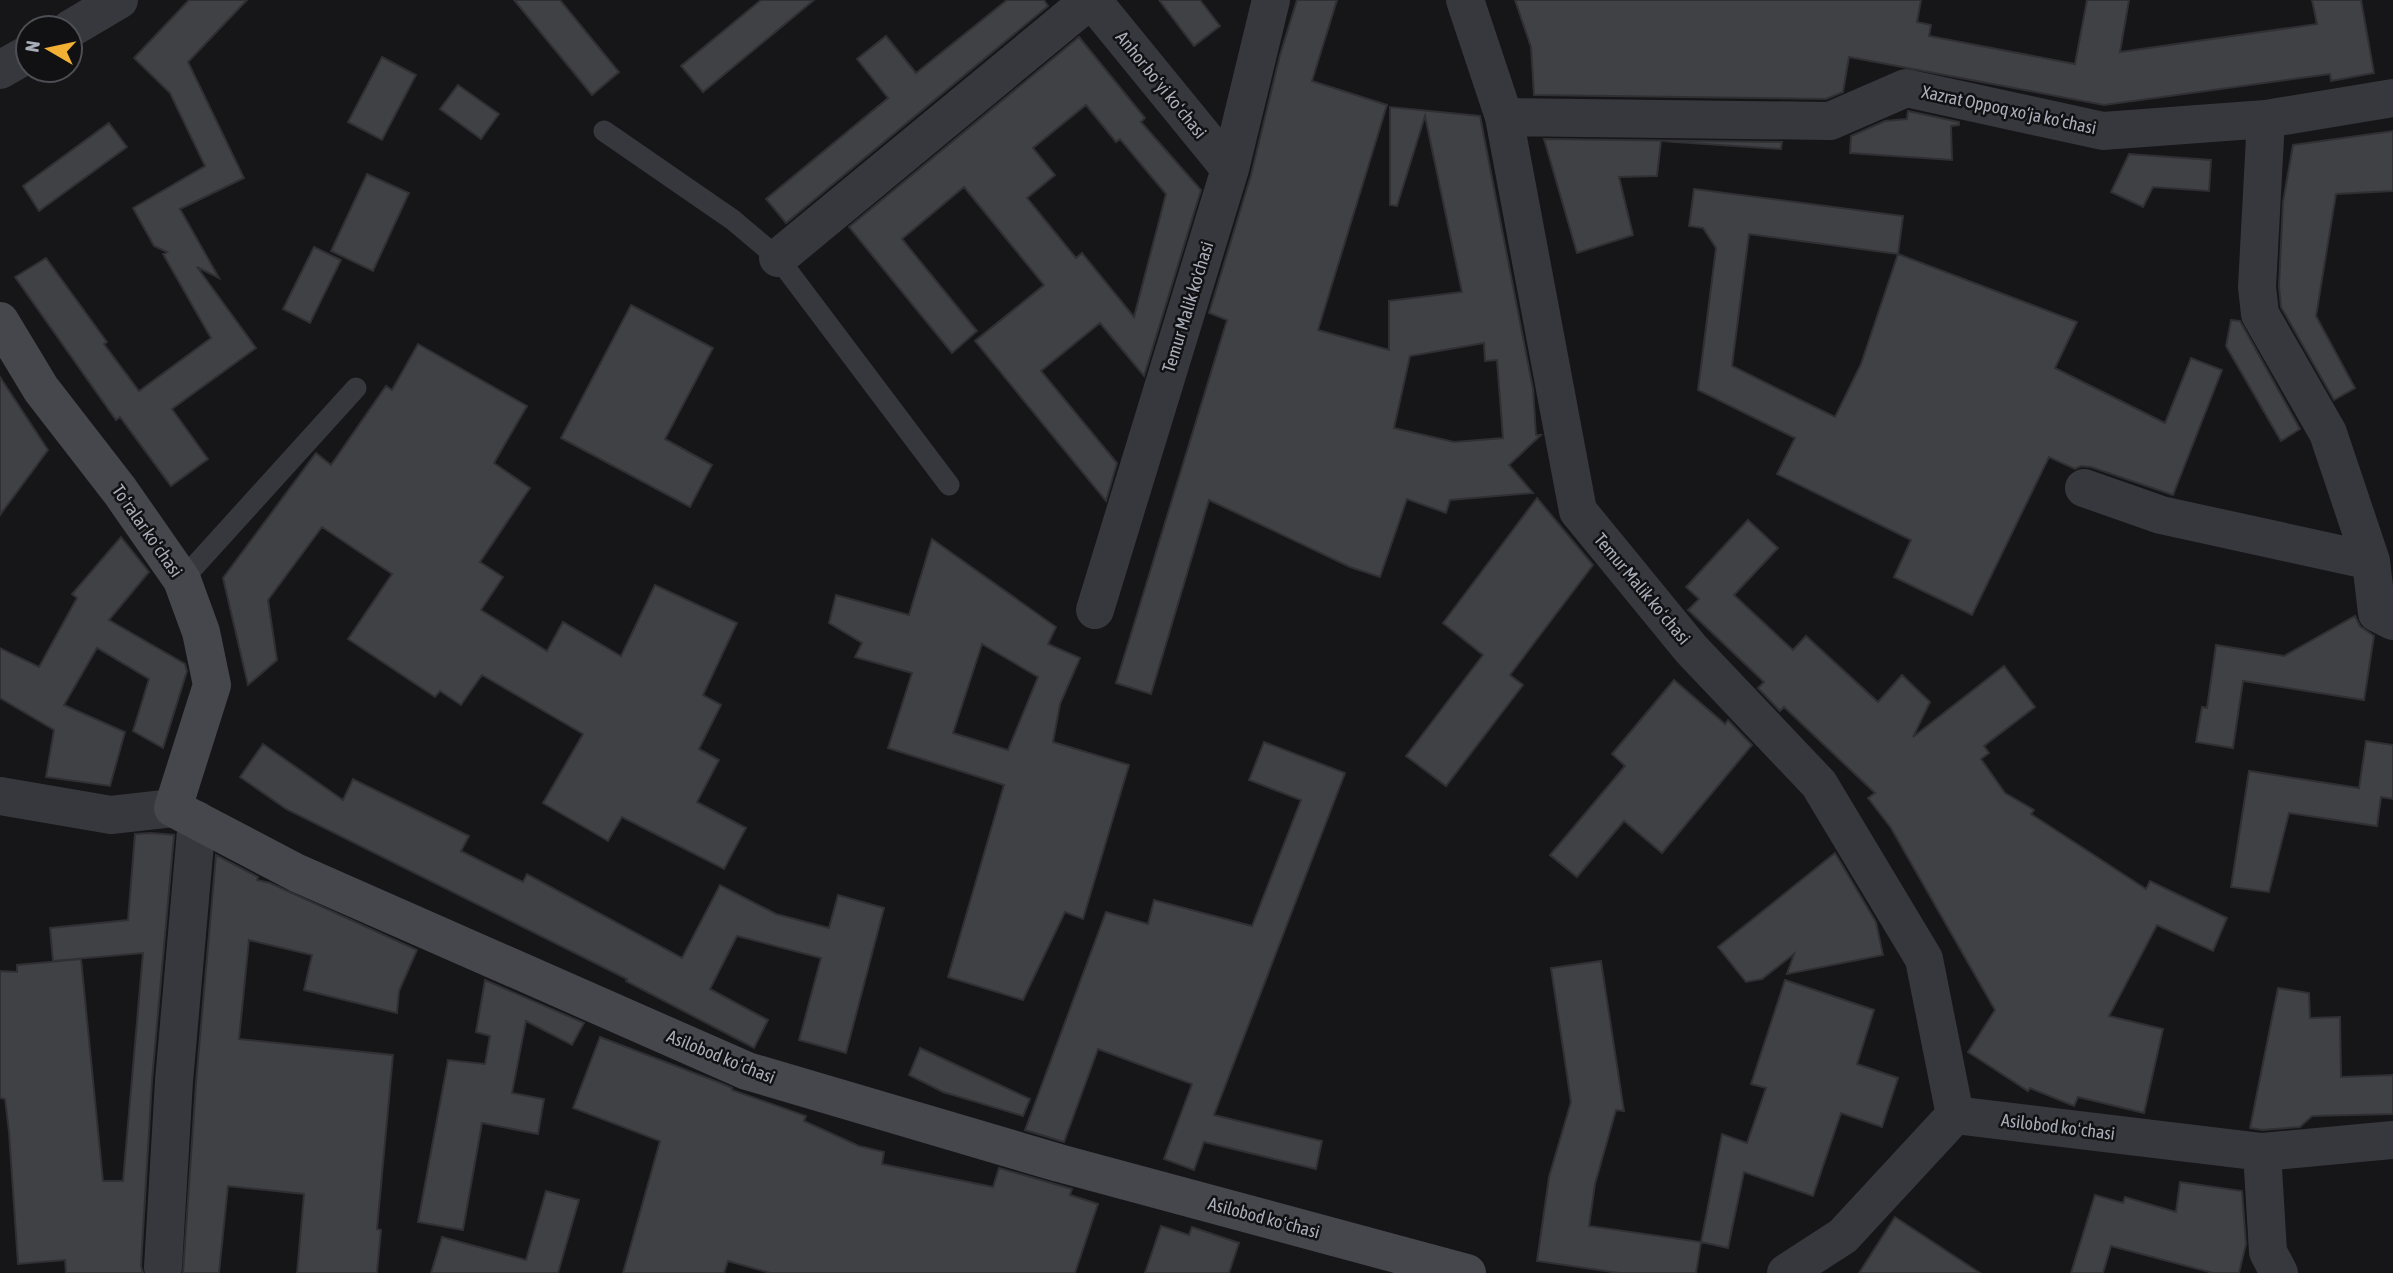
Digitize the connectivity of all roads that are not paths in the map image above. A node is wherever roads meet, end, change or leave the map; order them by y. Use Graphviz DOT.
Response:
graph roads {
  1 [pos="119,0"];
  2 [pos="1091,0"];
  3 [pos="1270,0"];
  4 [pos="1465,0"];
  5 [pos="84,21"];
  6 [pos="2393,98"];
  7 [pos="1504,117"];
  8 [pos="2266,119"];
  9 [pos="604,131"];
  10 [pos="1230,169"];
  11 [pos="778,258"];
  12 [pos="0,321"];
  13 [pos="356,388"];
  14 [pos="949,485"];
  15 [pos="2084,488"];
  16 [pos="2371,561"];
  17 [pos="182,580"];
  18 [pos="1095,610"];
  19 [pos="2393,621"];
  20 [pos="0,796"];
  21 [pos="185,814"];
  22 [pos="1955,1115"];
  23 [pos="2393,1140"];
  24 [pos="2262,1152"];
  25 [pos="163,1267"];
  26 [pos="1467,1273"];
  27 [pos="1786,1273"];
  28 [pos="2279,1273"];
  1 -- 5 [label="street"];
  2 -- 10 [label="street, Anhor boʻyi koʻchasi"];
  2 -- 11 [label="street"];
  3 -- 10 [label="street, Temur Malik ko'chasi"];
  4 -- 7 [label="street, Temur Malik koʻchasi"];
  6 -- 8 [label="street, Xazrat Oppoq xo‘ja ko‘chasi"];
  7 -- 8 [label="street, Xazrat Oppoq xo‘ja ko‘chasi"];
  7 -- 22 [label="street, Temur Malik koʻchasi"];
  8 -- 16 [label="street"];
  9 -- 11 [label="lane"];
  10 -- 18 [label="street, Temur Malik ko'chasi"];
  11 -- 14 [label="lane"];
  12 -- 17 [label="street, Toʻralar koʻchasi"];
  13 -- 17 [label="lane"];
  15 -- 16 [label="street"];
  16 -- 19 [label="street"];
  17 -- 21 [label="street, Toʻralar koʻchasi"];
  20 -- 21 [label="street"];
  21 -- 25 [label="street"];
  21 -- 26 [label="street, Asilobod koʻchasi"];
  22 -- 24 [label="street, Asilobod koʻchasi"];
  22 -- 27 [label="street"];
  23 -- 24 [label="street, Asilobod koʻchasi"];
  24 -- 28 [label="street"];
}
